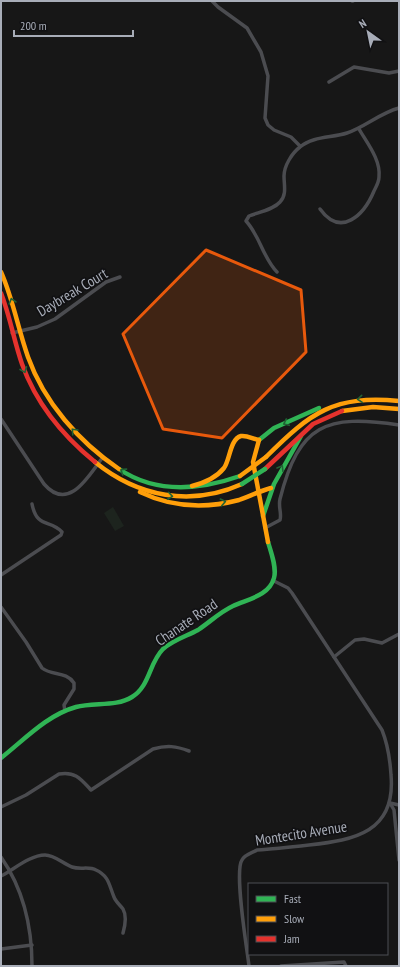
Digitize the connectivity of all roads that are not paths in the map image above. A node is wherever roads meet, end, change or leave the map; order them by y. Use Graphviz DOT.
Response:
graph roads {
  1 [pos="212,1"];
  2 [pos="399,71"];
  3 [pos="329,82"];
  4 [pos="399,108"];
  5 [pos="359,129"];
  6 [pos="300,146"];
  7 [pos="320,209"];
  8 [pos="1,272"];
  9 [pos="277,272"];
  10 [pos="120,277"];
  11 [pos="1,293"];
  12 [pos="20,331"];
  13 [pos="12,333"];
  14 [pos="399,401"];
  15 [pos="335,405"];
  16 [pos="399,409"];
  17 [pos="1,419"];
  18 [pos="314,423"];
  19 [pos="399,425"];
  20 [pos="259,440"];
  21 [pos="103,456"];
  22 [pos="97,464"];
  23 [pos="132,487"];
  24 [pos="175,488"];
  25 [pos="271,488"];
  26 [pos="258,492"];
  27 [pos="32,504"];
  28 [pos="263,517"];
  29 [pos="265,528"];
  30 [pos="1,575"];
  31 [pos="274,581"];
  32 [pos="1,607"];
  33 [pos="399,634"];
  34 [pos="334,656"];
  35 [pos="65,710"];
  36 [pos="189,751"];
  37 [pos="1,757"];
  38 [pos="390,803"];
  39 [pos="399,805"];
  40 [pos="1,806"];
  41 [pos="1,857"];
  42 [pos="399,860"];
  43 [pos="11,871"];
  44 [pos="1,876"];
  45 [pos="123,933"];
  46 [pos="32,945"];
  47 [pos="1,949"];
  48 [pos="32,966"];
  49 [pos="249,966"];
  50 [pos="280,966"];
  51 [pos="346,966"];
  1 -- 6 [label="street"];
  2 -- 3 [label="street"];
  4 -- 5 [label="street"];
  5 -- 6 [label="street"];
  5 -- 7 [label="street"];
  6 -- 9 [label="street"];
  12 -- 8 [label="main road, one-way"];
  10 -- 12 [label="street, Daybreak Court"];
  11 -- 13 [label="main road"];
  12 -- 13 [label="street, Daybreak Court"];
  21 -- 12 [label="main road, one-way"];
  13 -- 22 [label="main road, one-way"];
  14 -- 15 [label="main road, one-way"];
  15 -- 20 [label="main road, one-way"];
  15 -- 24 [label="main road, bridge"];
  16 -- 18 [label="main road"];
  17 -- 22 [label="street"];
  23 -- 18 [label="main road, one-way, bridge"];
  25 -- 18 [label="main road, one-way"];
  19 -- 29 [label="street"];
  20 -- 24 [label="main road"];
  20 -- 26 [label="main road"];
  21 -- 22 [label="street"];
  24 -- 21 [label="main road, one-way"];
  22 -- 23 [label="main road"];
  23 -- 26 [label="main road, one-way"];
  25 -- 26 [label="main road"];
  25 -- 28 [label="main road"];
  26 -- 28 [label="main road"];
  27 -- 30 [label="street"];
  28 -- 29 [label="main road"];
  29 -- 31 [label="main road"];
  31 -- 34 [label="street"];
  31 -- 35 [label="main road, Chanate Road"];
  32 -- 35 [label="street"];
  33 -- 34 [label="street"];
  34 -- 38 [label="street"];
  35 -- 37 [label="main road, Chanate Road"];
  36 -- 40 [label="street"];
  38 -- 39 [label="street"];
  38 -- 42 [label="street"];
  38 -- 49 [label="street, Montecito Avenue"];
  41 -- 43 [label="street"];
  43 -- 44 [label="street"];
  43 -- 45 [label="street"];
  43 -- 46 [label="street"];
  46 -- 47 [label="street"];
  46 -- 48 [label="street"];
  50 -- 51 [label="street"];
}
